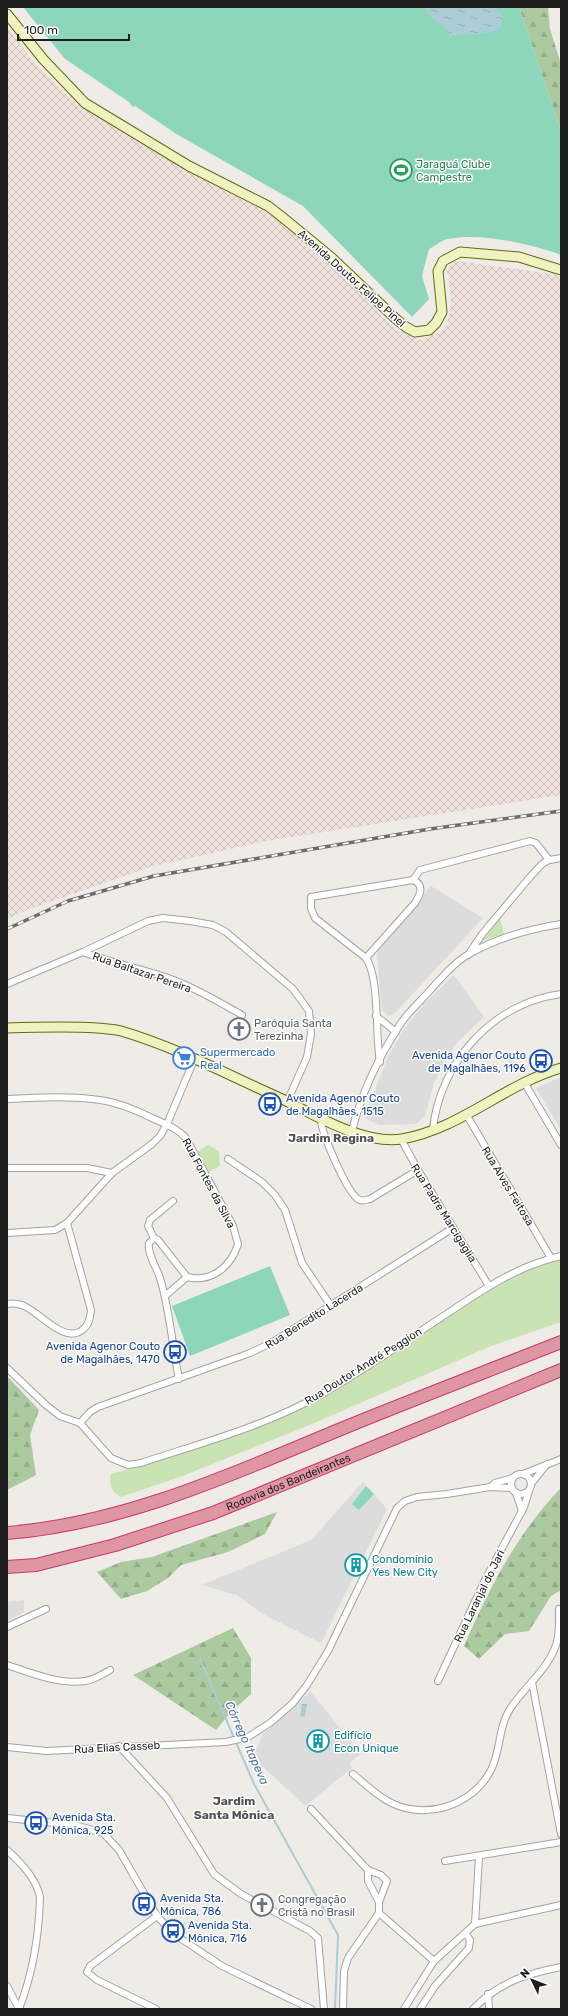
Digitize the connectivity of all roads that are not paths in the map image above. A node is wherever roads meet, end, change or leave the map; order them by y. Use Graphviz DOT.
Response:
graph roads {
  1 [pos="7,14"];
  2 [pos="561,270"];
  3 [pos="561,858"];
  4 [pos="549,860"];
  5 [pos="413,880"];
  6 [pos="561,924"];
  7 [pos="83,952"];
  8 [pos="468,955"];
  9 [pos="366,958"];
  10 [pos="7,984"];
  11 [pos="561,994"];
  12 [pos="242,1015"];
  13 [pos="376,1016"];
  14 [pos="7,1028"];
  15 [pos="396,1032"];
  16 [pos="194,1060"];
  17 [pos="380,1062"];
  18 [pos="561,1068"];
  19 [pos="524,1082"];
  20 [pos="7,1100"];
  21 [pos="287,1102"];
  22 [pos="466,1114"];
  23 [pos="321,1118"];
  24 [pos="167,1124"];
  25 [pos="433,1129"];
  26 [pos="352,1131"];
  27 [pos="401,1139"];
  28 [pos="561,1144"];
  29 [pos="228,1159"];
  30 [pos="7,1168"];
  31 [pos="418,1170"];
  32 [pos="112,1173"];
  33 [pos="173,1201"];
  34 [pos="67,1224"];
  35 [pos="453,1228"];
  36 [pos="7,1233"];
  37 [pos="154,1238"];
  38 [pos="561,1256"];
  39 [pos="551,1258"];
  40 [pos="187,1277"];
  41 [pos="489,1286"];
  42 [pos="165,1296"];
  43 [pos="7,1304"];
  44 [pos="331,1306"];
  45 [pos="561,1342"];
  46 [pos="7,1368"];
  47 [pos="561,1370"];
  48 [pos="179,1379"];
  49 [pos="80,1423"];
  50 [pos="561,1459"];
  51 [pos="547,1464"];
  52 [pos="523,1474"];
  53 [pos="513,1478"];
  54 [pos="531,1484"];
  55 [pos="490,1487"];
  56 [pos="512,1488"];
  57 [pos="529,1491"];
  58 [pos="516,1493"];
  59 [pos="522,1512"];
  60 [pos="7,1532"];
  61 [pos="7,1568"];
  62 [pos="46,1609"];
  63 [pos="559,1609"];
  64 [pos="7,1627"];
  65 [pos="7,1665"];
  66 [pos="110,1670"];
  67 [pos="438,1681"];
  68 [pos="532,1682"];
  69 [pos="119,1746"];
  70 [pos="7,1747"];
  71 [pos="353,1774"];
  72 [pos="311,1809"];
  73 [pos="7,1818"];
  74 [pos="561,1834"];
  75 [pos="561,1842"];
  76 [pos="7,1850"];
  77 [pos="478,1857"];
  78 [pos="445,1861"];
  79 [pos="368,1870"];
  80 [pos="379,1902"];
  81 [pos="561,1905"];
  82 [pos="379,1913"];
  83 [pos="157,1916"];
  84 [pos="475,1924"];
  85 [pos="466,1934"];
  86 [pos="434,1961"];
  87 [pos="561,1967"];
  88 [pos="7,1986"];
  89 [pos="488,1994"];
  90 [pos="19,2009"];
  91 [pos="156,2009"];
  92 [pos="311,2009"];
  93 [pos="324,2009"];
  94 [pos="343,2009"];
  95 [pos="404,2009"];
  96 [pos="420,2009"];
  97 [pos="473,2009"];
  98 [pos="489,2009"];
  1 -- 2 [label="street, Avenida Doutor Felipe Pinel"];
  3 -- 4 [label="street"];
  4 -- 5 [label="street"];
  4 -- 8 [label="street"];
  5 -- 9 [label="street"];
  5 -- 9 [label="street"];
  6 -- 8 [label="street"];
  7 -- 10 [label="street"];
  7 -- 12 [label="street, Rua Baltazar Pereira"];
  7 -- 21 [label="street"];
  8 -- 15 [label="street"];
  9 -- 13 [label="street"];
  11 -- 25 [label="street"];
  13 -- 15 [label="street"];
  13 -- 17 [label="street"];
  14 -- 16 [label="street"];
  15 -- 17 [label="street"];
  16 -- 21 [label="street"];
  16 -- 24 [label="street"];
  17 -- 26 [label="street"];
  18 -- 19 [label="street"];
  19 -- 22 [label="street"];
  19 -- 28 [label="street"];
  20 -- 24 [label="street, Rua Fontes da Silva"];
  21 -- 23 [label="street"];
  22 -- 25 [label="street"];
  22 -- 39 [label="street, Rua Alves Feitosa"];
  23 -- 26 [label="street"];
  23 -- 31 [label="street"];
  24 -- 32 [label="street"];
  24 -- 40 [label="street, Rua Fontes da Silva"];
  25 -- 27 [label="street"];
  26 -- 27 [label="street"];
  27 -- 31 [label="street, Rua Padre Marcigaglia"];
  29 -- 44 [label="street"];
  30 -- 32 [label="street"];
  31 -- 35 [label="street, Rua Padre Marcigaglia"];
  32 -- 34 [label="street"];
  33 -- 37 [label="street"];
  34 -- 36 [label="street"];
  34 -- 43 [label="street"];
  35 -- 41 [label="street, Rua Padre Marcigaglia"];
  35 -- 44 [label="street, Rua Benedito Lacerda"];
  37 -- 40 [label="street"];
  37 -- 42 [label="street"];
  38 -- 39 [label="street, Rua Doutor André Peggion"];
  39 -- 41 [label="street, Rua Doutor André Peggion"];
  40 -- 42 [label="street"];
  41 -- 49 [label="street, Rua Doutor André Peggion"];
  42 -- 48 [label="street"];
  44 -- 48 [label="street, Rua Benedito Lacerda"];
  45 -- 60 [label="highway"];
  46 -- 49 [label="street"];
  47 -- 61 [label="highway, Rodovia dos Bandeirantes"];
  48 -- 49 [label="street, Rua Benedito Lacerda"];
  50 -- 51 [label="street"];
  51 -- 52 [label="street"];
  51 -- 54 [label="street"];
  52 -- 53 [label="street"];
  52 -- 54 [label="street"];
  53 -- 55 [label="street"];
  53 -- 56 [label="street"];
  54 -- 57 [label="street"];
  55 -- 56 [label="street"];
  55 -- 69 [label="street, Rua Elias Casseb"];
  56 -- 58 [label="street"];
  57 -- 58 [label="street"];
  57 -- 59 [label="street, Rua Laranjal do Jari"];
  58 -- 59 [label="street"];
  59 -- 67 [label="street, Rua Laranjal do Jari"];
  62 -- 64 [label="street"];
  63 -- 68 [label="street"];
  65 -- 66 [label="street"];
  68 -- 71 [label="street"];
  68 -- 74 [label="street"];
  69 -- 70 [label="street, Rua Elias Casseb"];
  69 -- 93 [label="street"];
  72 -- 79 [label="street"];
  73 -- 83 [label="street"];
  75 -- 77 [label="street"];
  76 -- 90 [label="street"];
  77 -- 78 [label="street"];
  77 -- 84 [label="street"];
  79 -- 80 [label="street"];
  79 -- 80 [label="street"];
  80 -- 82 [label="street"];
  81 -- 84 [label="street"];
  82 -- 86 [label="street"];
  82 -- 94 [label="street"];
  83 -- 91 [label="street"];
  83 -- 92 [label="street"];
  84 -- 85 [label="street"];
  85 -- 86 [label="street"];
  85 -- 96 [label="street"];
  86 -- 95 [label="street"];
  87 -- 89 [label="street"];
  88 -- 90 [label="street"];
  89 -- 97 [label="street"];
  89 -- 98 [label="street"];
}
